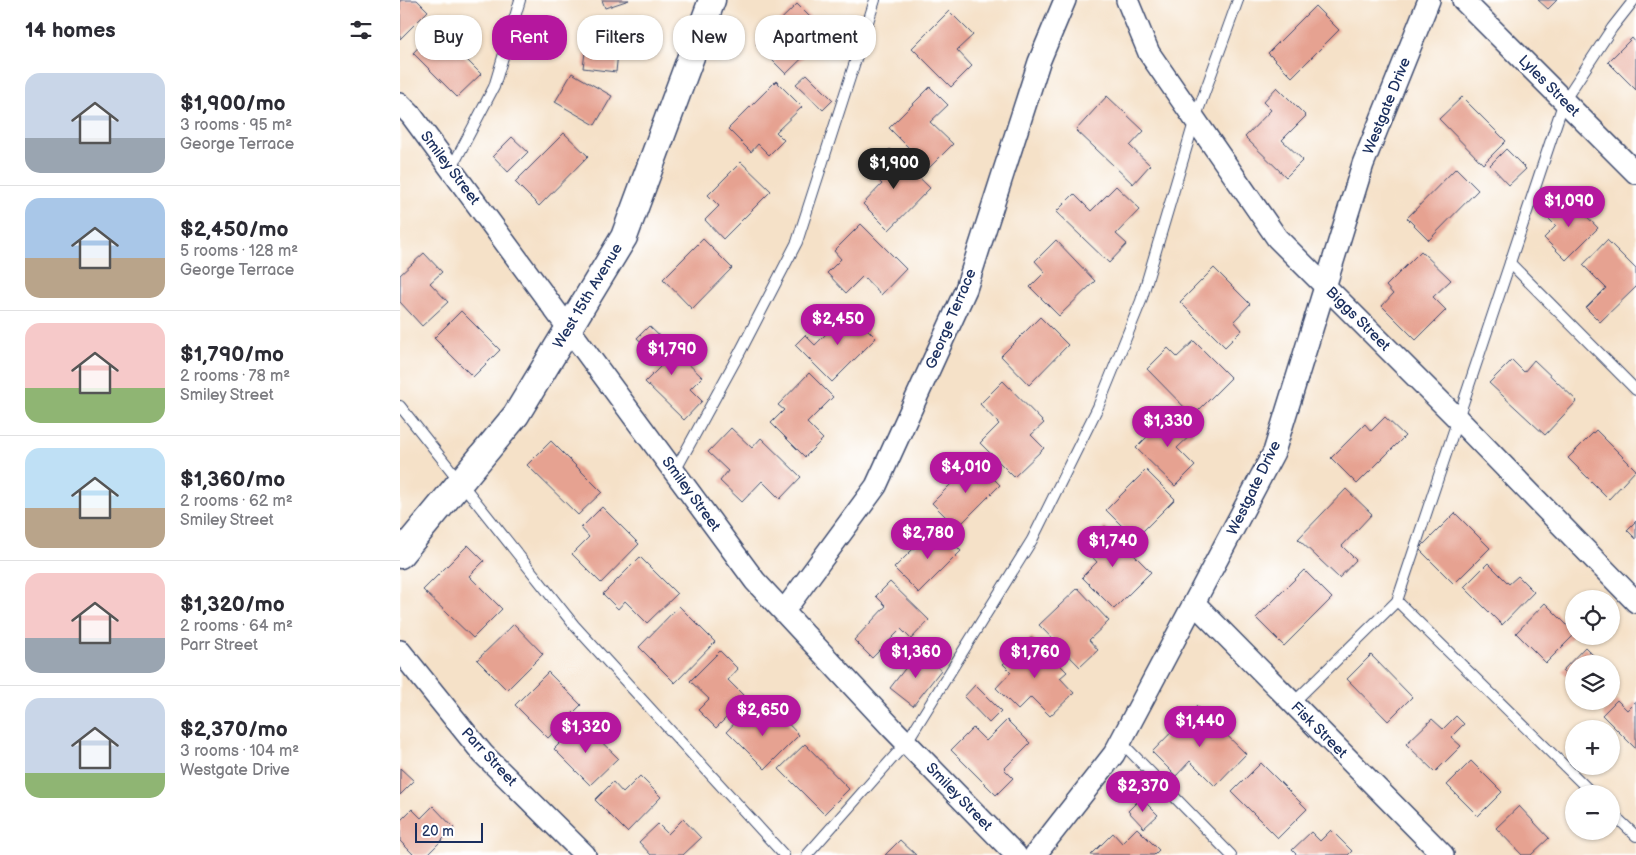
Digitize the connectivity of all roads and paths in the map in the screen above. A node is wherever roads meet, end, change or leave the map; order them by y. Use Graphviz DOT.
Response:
graph roads {
  1 [pos="712,0"];
  2 [pos="875,0"];
  3 [pos="1065,0"];
  4 [pos="1127,0"];
  5 [pos="1238,0"];
  6 [pos="1429,0"];
  7 [pos="1462,0"];
  8 [pos="1634,0"];
  9 [pos="517,2"];
  10 [pos="1564,101"];
  11 [pos="400,104"];
  12 [pos="1195,119"];
  13 [pos="451,169"];
  14 [pos="1636,173"];
  15 [pos="1510,263"];
  16 [pos="1325,286"];
  17 [pos="569,328"];
  18 [pos="1636,390"];
  19 [pos="400,406"];
  20 [pos="1458,419"];
  21 [pos="675,471"];
  22 [pos="461,482"];
  23 [pos="400,555"];
  24 [pos="1397,601"];
  25 [pos="1636,602"];
  26 [pos="1196,604"];
  27 [pos="784,612"];
  28 [pos="400,651"];
  29 [pos="1293,703"];
  30 [pos="1121,742"];
  31 [pos="906,743"];
  32 [pos="1584,785"];
  33 [pos="1620,821"];
  34 [pos="1636,836"];
  35 [pos="585,855"];
  36 [pos="784,855"];
  37 [pos="807,855"];
  38 [pos="1016,855"];
  39 [pos="1035,855"];
  40 [pos="1231,855"];
  41 [pos="1443,855"];
  1 -- 17 [label="street, West 15th Avenue"];
  2 -- 21 [label="lane"];
  3 -- 27 [label="street, George Terrace"];
  4 -- 12 [label="street, Biggs Street"];
  5 -- 12 [label="lane"];
  6 -- 16 [label="street, Westgate Drive"];
  7 -- 10 [label="street, Lyles Street"];
  8 -- 10 [label="lane"];
  9 -- 13 [label="lane"];
  10 -- 14 [label="street, Lyles Street"];
  10 -- 15 [label="lane"];
  11 -- 13 [label="street, Smiley Street"];
  12 -- 16 [label="street, Biggs Street"];
  12 -- 31 [label="lane"];
  13 -- 17 [label="street, Smiley Street"];
  15 -- 18 [label="lane"];
  15 -- 20 [label="lane"];
  16 -- 20 [label="street, Biggs Street"];
  16 -- 26 [label="street, Westgate Drive"];
  17 -- 21 [label="street, Smiley Street"];
  17 -- 22 [label="street, West 15th Avenue"];
  19 -- 22 [label="lane"];
  20 -- 24 [label="lane"];
  20 -- 25 [label="street, Biggs Street"];
  21 -- 27 [label="street, Smiley Street"];
  22 -- 23 [label="street, West 15th Avenue"];
  22 -- 36 [label="lane"];
  24 -- 29 [label="lane"];
  24 -- 32 [label="lane"];
  26 -- 29 [label="street, Fisk Street"];
  26 -- 30 [label="street, Westgate Drive"];
  27 -- 31 [label="street, Smiley Street"];
  28 -- 35 [label="street, Parr Street"];
  29 -- 41 [label="street, Fisk Street"];
  30 -- 39 [label="street, Westgate Drive"];
  30 -- 40 [label="lane"];
  31 -- 37 [label="lane"];
  31 -- 38 [label="street, Smiley Street"];
  33 -- 34 [label="lane"];
}
